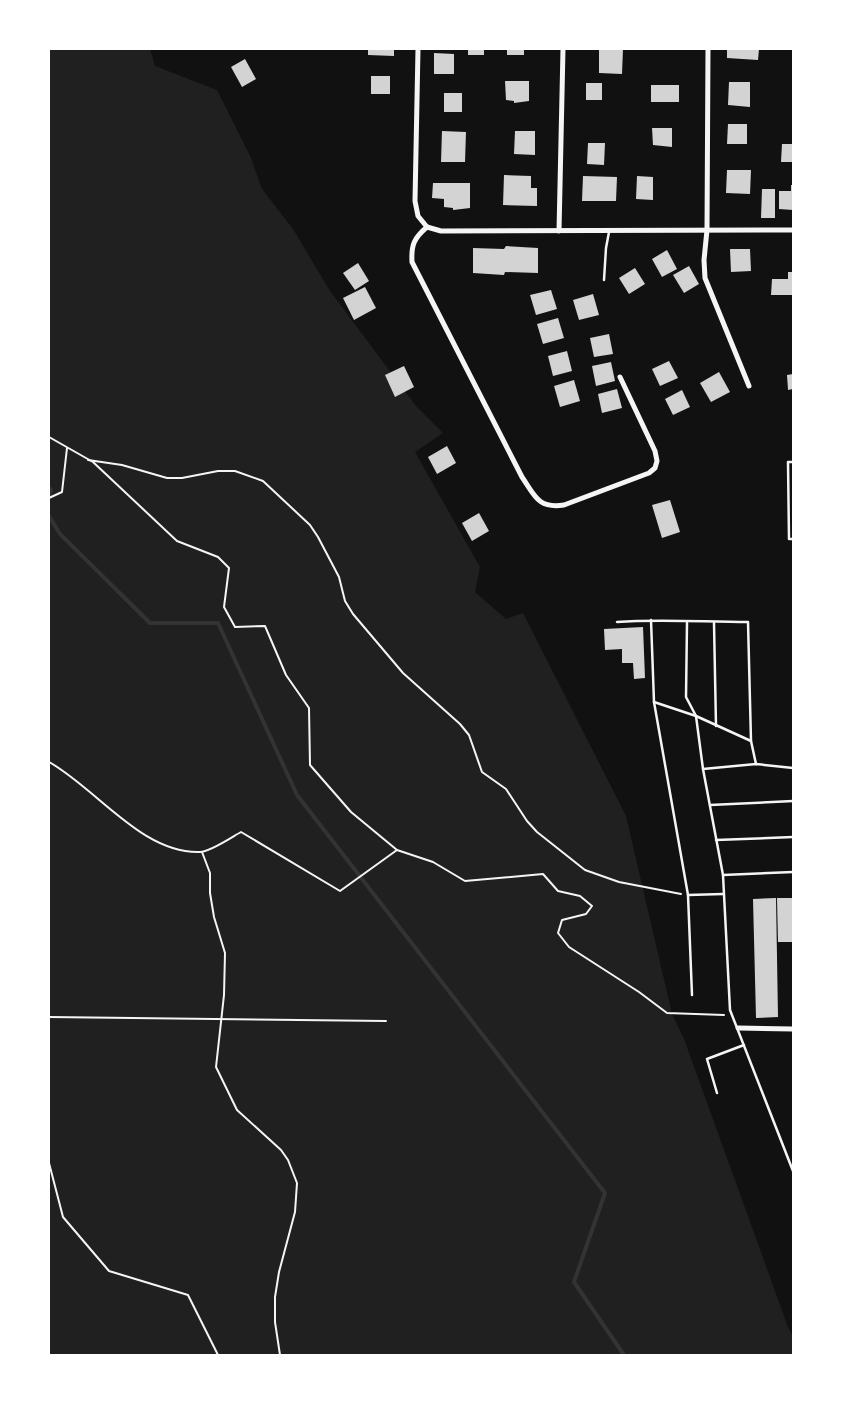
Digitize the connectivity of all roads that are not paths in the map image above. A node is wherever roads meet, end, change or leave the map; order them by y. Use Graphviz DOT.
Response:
graph roads {
  1 [pos="418,49"];
  2 [pos="563,49"];
  3 [pos="708,49"];
  4 [pos="427,226"];
  5 [pos="707,230"];
  6 [pos="793,230"];
  7 [pos="559,231"];
  8 [pos="610,231"];
  9 [pos="604,280"];
  10 [pos="620,377"];
  11 [pos="749,386"];
  12 [pos="793,462"];
  13 [pos="793,539"];
  14 [pos="651,620"];
  15 [pos="617,622"];
  16 [pos="714,622"];
  17 [pos="687,623"];
  18 [pos="654,702"];
  19 [pos="696,716"];
  20 [pos="716,726"];
  21 [pos="751,741"];
  22 [pos="756,764"];
  23 [pos="793,768"];
  24 [pos="703,769"];
  25 [pos="793,801"];
  26 [pos="710,805"];
  27 [pos="793,837"];
  28 [pos="716,840"];
  29 [pos="793,872"];
  30 [pos="722,875"];
  31 [pos="723,894"];
  32 [pos="688,895"];
  33 [pos="692,995"];
  34 [pos="738,1028"];
  35 [pos="793,1029"];
  36 [pos="744,1045"];
  37 [pos="717,1093"];
  38 [pos="793,1170"];
  1 -- 4 [label="street"];
  2 -- 7 [label="street"];
  3 -- 5 [label="street"];
  4 -- 7 [label="street"];
  4 -- 10 [label="street"];
  5 -- 6 [label="street"];
  5 -- 8 [label="street"];
  5 -- 11 [label="street"];
  7 -- 8 [label="street"];
  8 -- 9 [label="lane"];
  12 -- 13 [label="lane"];
  14 -- 15 [label="lane"];
  14 -- 17 [label="lane"];
  14 -- 18 [label="lane"];
  16 -- 17 [label="lane"];
  16 -- 20 [label="lane"];
  16 -- 21 [label="lane"];
  17 -- 19 [label="lane"];
  18 -- 19 [label="lane"];
  18 -- 32 [label="lane"];
  19 -- 20 [label="lane"];
  19 -- 24 [label="lane"];
  20 -- 21 [label="lane"];
  21 -- 22 [label="lane"];
  22 -- 23 [label="lane"];
  22 -- 24 [label="lane"];
  24 -- 26 [label="lane"];
  25 -- 26 [label="lane"];
  26 -- 28 [label="lane"];
  27 -- 28 [label="lane"];
  28 -- 30 [label="lane"];
  29 -- 30 [label="lane"];
  30 -- 31 [label="lane"];
  31 -- 32 [label="lane"];
  31 -- 34 [label="lane"];
  32 -- 33 [label="lane"];
  34 -- 35 [label="street"];
  34 -- 36 [label="lane"];
  36 -- 37 [label="lane"];
  36 -- 38 [label="lane"];
}
